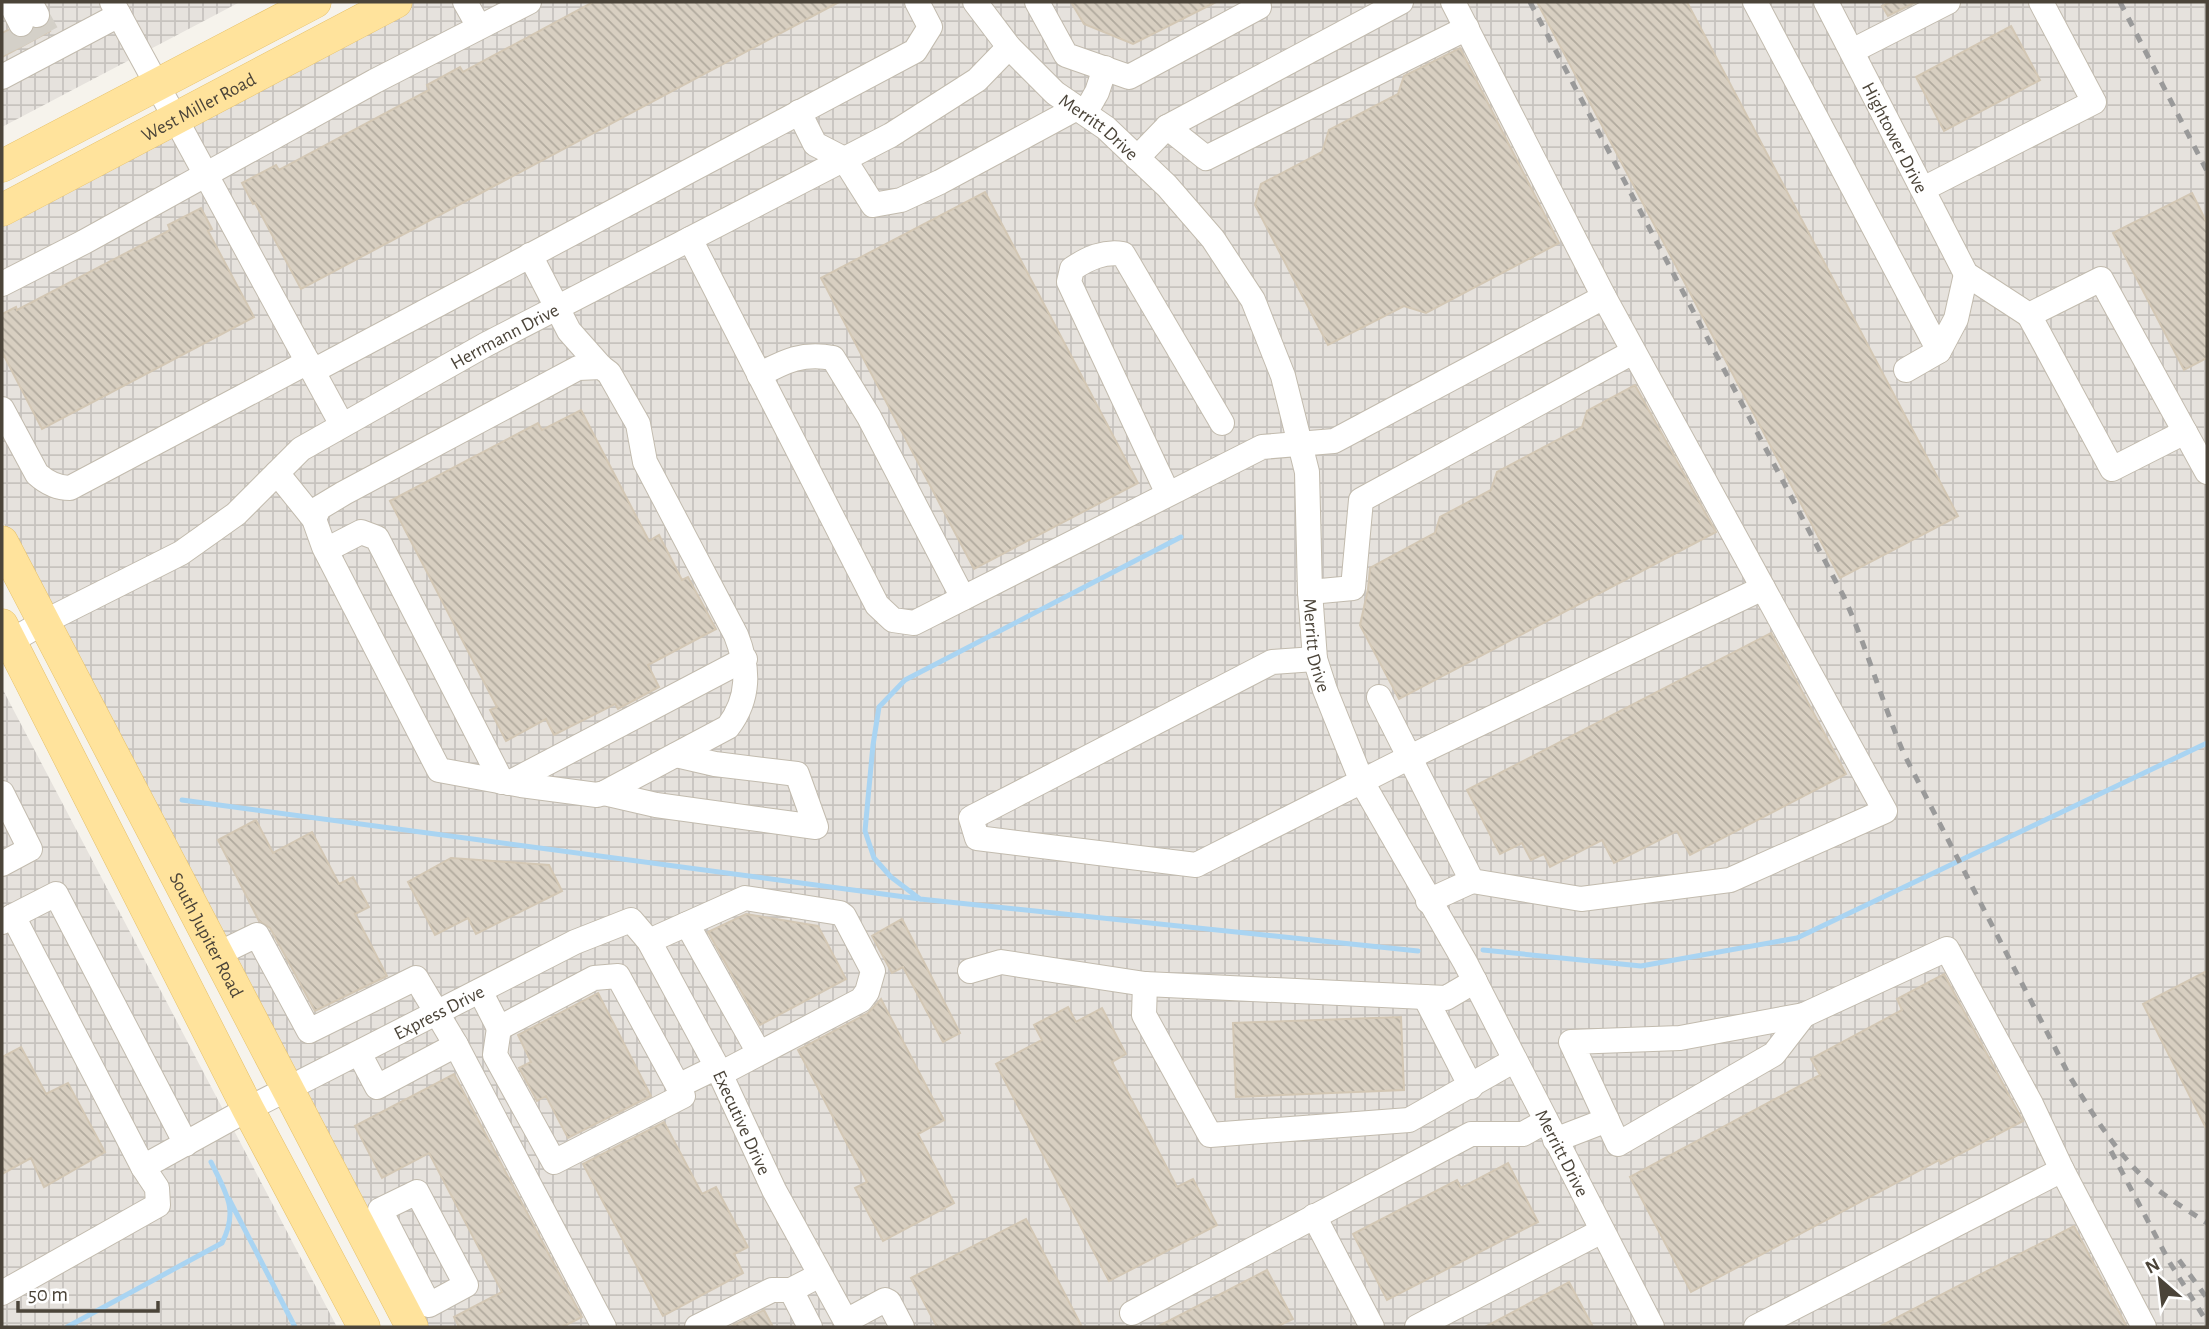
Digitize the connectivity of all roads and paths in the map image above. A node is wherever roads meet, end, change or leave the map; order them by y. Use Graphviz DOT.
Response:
graph roads {
  1 [pos="315,2"];
  2 [pos="396,2"];
  3 [pos="465,2"];
  4 [pos="529,2"];
  5 [pos="917,2"];
  6 [pos="975,2"];
  7 [pos="1037,2"];
  8 [pos="1256,2"];
  9 [pos="1401,2"];
  10 [pos="1453,2"];
  11 [pos="1755,2"];
  12 [pos="1826,2"];
  13 [pos="1948,2"];
  14 [pos="2041,2"];
  15 [pos="115,8"];
  16 [pos="479,27"];
  17 [pos="1466,28"];
  18 [pos="25,33"];
  19 [pos="1009,47"];
  20 [pos="1852,51"];
  21 [pos="1105,68"];
  22 [pos="158,84"];
  23 [pos="1081,111"];
  24 [pos="799,112"];
  25 [pos="176,118"];
  26 [pos="1167,127"];
  27 [pos="1137,158"];
  28 [pos="844,159"];
  29 [pos="2,166"];
  30 [pos="207,174"];
  31 [pos="1923,189"];
  32 [pos="2,210"];
  33 [pos="690,239"];
  34 [pos="530,256"];
  35 [pos="1966,274"];
  36 [pos="2,284"];
  37 [pos="1604,297"];
  38 [pos="556,308"];
  39 [pos="2029,315"];
  40 [pos="1939,351"];
  41 [pos="1633,352"];
  42 [pos="311,366"];
  43 [pos="601,367"];
  44 [pos="1906,370"];
  45 [pos="760,375"];
  46 [pos="2,409"];
  47 [pos="1222,423"];
  48 [pos="342,425"];
  49 [pos="2185,432"];
  50 [pos="1300,443"];
  51 [pos="277,472"];
  52 [pos="2207,472"];
  53 [pos="1168,495"];
  54 [pos="314,519"];
  55 [pos="2,542"];
  56 [pos="326,550"];
  57 [pos="1763,588"];
  58 [pos="1310,592"];
  59 [pos="963,598"];
  60 [pos="44,622"];
  61 [pos="5,637"];
  62 [pos="745,659"];
  63 [pos="1315,659"];
  64 [pos="1379,697"];
  65 [pos="676,755"];
  66 [pos="1410,757"];
  67 [pos="1362,782"];
  68 [pos="505,783"];
  69 [pos="2,793"];
  70 [pos="604,793"];
  71 [pos="2,864"];
  72 [pos="1472,881"];
  73 [pos="1428,901"];
  74 [pos="7,919"];
  75 [pos="631,920"];
  76 [pos="687,924"];
  77 [pos="649,941"];
  78 [pos="575,942"];
  79 [pos="218,954"];
  80 [pos="970,971"];
  81 [pos="594,978"];
  82 [pos="1475,981"];
  83 [pos="1145,984"];
  84 [pos="480,991"];
  85 [pos="1425,997"];
  86 [pos="438,1013"];
  87 [pos="1804,1015"];
  88 [pos="499,1028"];
  89 [pos="456,1045"];
  90 [pos="359,1053"];
  91 [pos="759,1053"];
  92 [pos="1515,1060"];
  93 [pos="718,1070"];
  94 [pos="678,1086"];
  95 [pos="1471,1087"];
  96 [pos="287,1089"];
  97 [pos="248,1110"];
  98 [pos="1606,1120"];
  99 [pos="1551,1131"];
  100 [pos="186,1144"];
  101 [pos="143,1167"];
  102 [pos="2062,1170"];
  103 [pos="1314,1216"];
  104 [pos="1602,1231"];
  105 [pos="820,1275"];
  106 [pos="791,1290"];
  107 [pos="2,1293"];
  108 [pos="1132,1313"];
  109 [pos="847,1324"];
  110 [pos="364,1327"];
  111 [pos="412,1327"];
  112 [pos="604,1327"];
  113 [pos="697,1327"];
  114 [pos="810,1327"];
  115 [pos="902,1327"];
  116 [pos="1372,1327"];
  117 [pos="1417,1327"];
  118 [pos="1653,1327"];
  119 [pos="1756,1327"];
  120 [pos="2144,1327"];
  1 -- 22 [label="main road, West Miller Road"];
  2 -- 25 [label="main road, West Miller Road"];
  3 -- 16 [label="street"];
  4 -- 16 [label="street"];
  5 -- 24 [label="street"];
  6 -- 19 [label="street, Merritt Drive"];
  7 -- 21 [label="street"];
  8 -- 21 [label="street"];
  9 -- 26 [label="street"];
  10 -- 17 [label="street"];
  11 -- 40 [label="street"];
  12 -- 20 [label="street, Hightower Drive"];
  13 -- 20 [label="street"];
  14 -- 31 [label="street"];
  15 -- 18 [label="street"];
  15 -- 22 [label="street"];
  16 -- 30 [label="street"];
  17 -- 26 [label="street"];
  17 -- 37 [label="street"];
  19 -- 23 [label="street, Merritt Drive"];
  19 -- 28 [label="street, Herrmann Drive"];
  20 -- 31 [label="street, Hightower Drive"];
  21 -- 23 [label="street"];
  22 -- 25 [label="street"];
  22 -- 29 [label="main road, West Miller Road"];
  23 -- 27 [label="street, Merritt Drive"];
  23 -- 28 [label="street"];
  24 -- 28 [label="street"];
  24 -- 34 [label="street"];
  25 -- 30 [label="street"];
  25 -- 32 [label="main road, West Miller Road"];
  26 -- 27 [label="street"];
  27 -- 50 [label="street, Merritt Drive"];
  28 -- 33 [label="street, Herrmann Drive"];
  30 -- 36 [label="street"];
  30 -- 42 [label="street"];
  31 -- 35 [label="street, Hightower Drive"];
  33 -- 38 [label="street, Herrmann Drive"];
  33 -- 45 [label="street"];
  34 -- 38 [label="street"];
  34 -- 42 [label="street"];
  35 -- 39 [label="street"];
  35 -- 40 [label="street"];
  37 -- 41 [label="street"];
  37 -- 50 [label="street"];
  38 -- 43 [label="street"];
  38 -- 48 [label="street, Herrmann Drive"];
  39 -- 49 [label="street"];
  39 -- 49 [label="street"];
  40 -- 44 [label="street"];
  41 -- 57 [label="street"];
  41 -- 58 [label="street"];
  42 -- 46 [label="street"];
  42 -- 48 [label="street"];
  43 -- 54 [label="street"];
  43 -- 62 [label="street"];
  45 -- 59 [label="street"];
  45 -- 59 [label="street"];
  47 -- 53 [label="street"];
  48 -- 51 [label="street, Herrmann Drive"];
  49 -- 52 [label="street"];
  50 -- 53 [label="street"];
  50 -- 58 [label="street, Merritt Drive"];
  51 -- 54 [label="street"];
  51 -- 60 [label="street, Herrmann Drive"];
  53 -- 59 [label="street"];
  54 -- 56 [label="street"];
  55 -- 60 [label="main road, South Jupiter Road"];
  56 -- 68 [label="street"];
  56 -- 68 [label="street"];
  57 -- 66 [label="street"];
  57 -- 72 [label="street"];
  58 -- 63 [label="street, Merritt Drive"];
  60 -- 61 [label="street, Herrmann Drive"];
  60 -- 79 [label="main road, South Jupiter Road"];
  61 -- 97 [label="main road"];
  62 -- 65 [label="street"];
  62 -- 68 [label="street"];
  63 -- 67 [label="street, Merritt Drive"];
  63 -- 67 [label="street"];
  64 -- 66 [label="street"];
  65 -- 70 [label="street"];
  65 -- 70 [label="street"];
  66 -- 67 [label="street"];
  66 -- 72 [label="street"];
  67 -- 73 [label="street, Merritt Drive"];
  68 -- 70 [label="street"];
  69 -- 71 [label="street"];
  72 -- 73 [label="street"];
  73 -- 82 [label="street, Merritt Drive"];
  74 -- 100 [label="street"];
  74 -- 101 [label="street"];
  75 -- 77 [label="street, Executive Drive"];
  75 -- 78 [label="street, Express Drive"];
  76 -- 77 [label="street"];
  76 -- 91 [label="street"];
  76 -- 91 [label="street"];
  77 -- 93 [label="street, Executive Drive"];
  78 -- 81 [label="street"];
  78 -- 84 [label="street, Express Drive"];
  79 -- 86 [label="street"];
  79 -- 96 [label="main road, South Jupiter Road"];
  80 -- 83 [label="street"];
  81 -- 88 [label="street"];
  81 -- 94 [label="street"];
  82 -- 85 [label="street"];
  82 -- 92 [label="street, Merritt Drive"];
  83 -- 85 [label="street"];
  83 -- 95 [label="street"];
  84 -- 86 [label="street, Express Drive"];
  84 -- 88 [label="street"];
  85 -- 95 [label="street"];
  86 -- 89 [label="street"];
  86 -- 90 [label="street, Express Drive"];
  87 -- 98 [label="street"];
  87 -- 98 [label="street"];
  87 -- 102 [label="street"];
  88 -- 94 [label="street"];
  89 -- 90 [label="street"];
  89 -- 112 [label="street"];
  90 -- 96 [label="street, Express Drive"];
  91 -- 93 [label="street"];
  92 -- 95 [label="street"];
  92 -- 99 [label="street, Merritt Drive"];
  93 -- 94 [label="street"];
  93 -- 105 [label="street, Executive Drive"];
  96 -- 97 [label="street, Express Drive"];
  96 -- 111 [label="main road, South Jupiter Road"];
  97 -- 100 [label="street, Express Drive"];
  97 -- 110 [label="main road"];
  98 -- 99 [label="street"];
  99 -- 103 [label="street"];
  99 -- 104 [label="street, Merritt Drive"];
  100 -- 101 [label="street, Express Drive"];
  101 -- 107 [label="street"];
  102 -- 119 [label="street"];
  102 -- 120 [label="street"];
  103 -- 108 [label="street"];
  103 -- 116 [label="street"];
  104 -- 117 [label="street"];
  104 -- 118 [label="street, Merritt Drive"];
  105 -- 106 [label="street"];
  105 -- 109 [label="street, Executive Drive"];
  106 -- 113 [label="street"];
  106 -- 114 [label="street"];
  109 -- 115 [label="street"];
}
